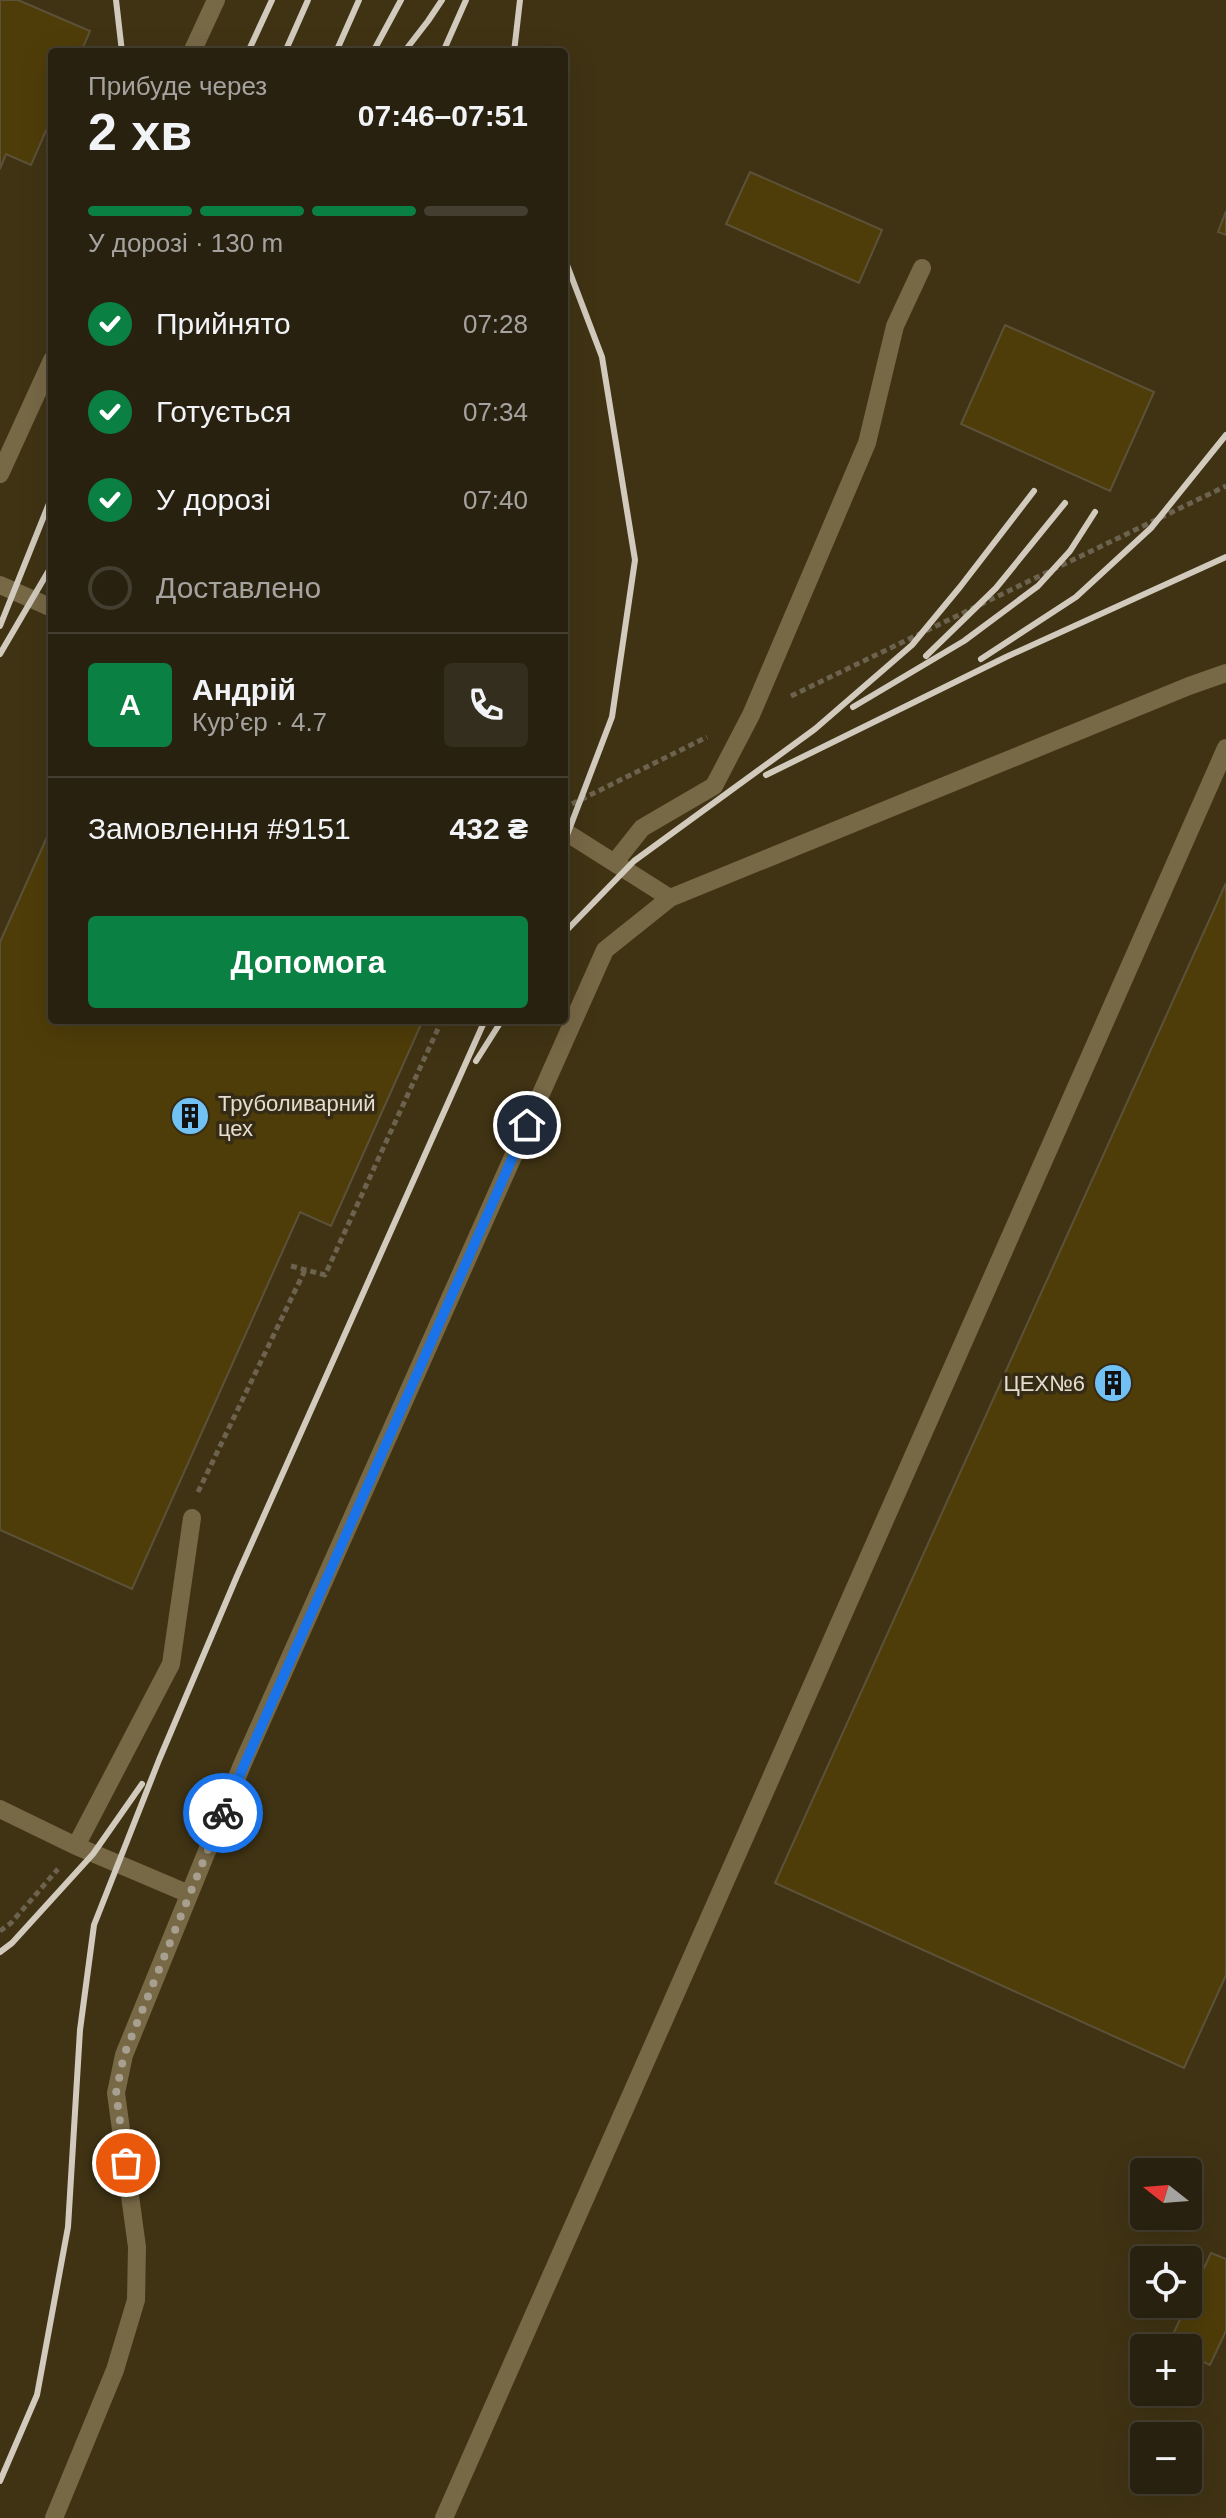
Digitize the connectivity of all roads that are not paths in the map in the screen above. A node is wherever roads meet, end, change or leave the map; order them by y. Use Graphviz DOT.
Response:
graph roads {
  1 [pos="216,0"];
  2 [pos="194,48"];
  3 [pos="922,268"];
  4 [pos="48,369"];
  5 [pos="0,474"];
  6 [pos="0,585"];
  7 [pos="48,606"];
  8 [pos="1226,673"];
  9 [pos="1226,748"];
  10 [pos="568,833"];
  11 [pos="615,862"];
  12 [pos="670,898"];
  13 [pos="192,1518"];
  14 [pos="0,1809"];
  15 [pos="76,1846"];
  16 [pos="189,1894"];
  17 [pos="54,2518"];
  18 [pos="444,2518"];
  1 -- 2 [label="lane"];
  3 -- 11 [label="lane"];
  4 -- 5 [label="lane"];
  6 -- 7 [label="lane"];
  8 -- 12 [label="lane"];
  9 -- 18 [label="lane"];
  10 -- 11 [label="lane"];
  11 -- 12 [label="lane"];
  12 -- 16 [label="lane"];
  13 -- 15 [label="lane"];
  14 -- 15 [label="lane"];
  15 -- 16 [label="lane"];
  16 -- 17 [label="lane"];
}
